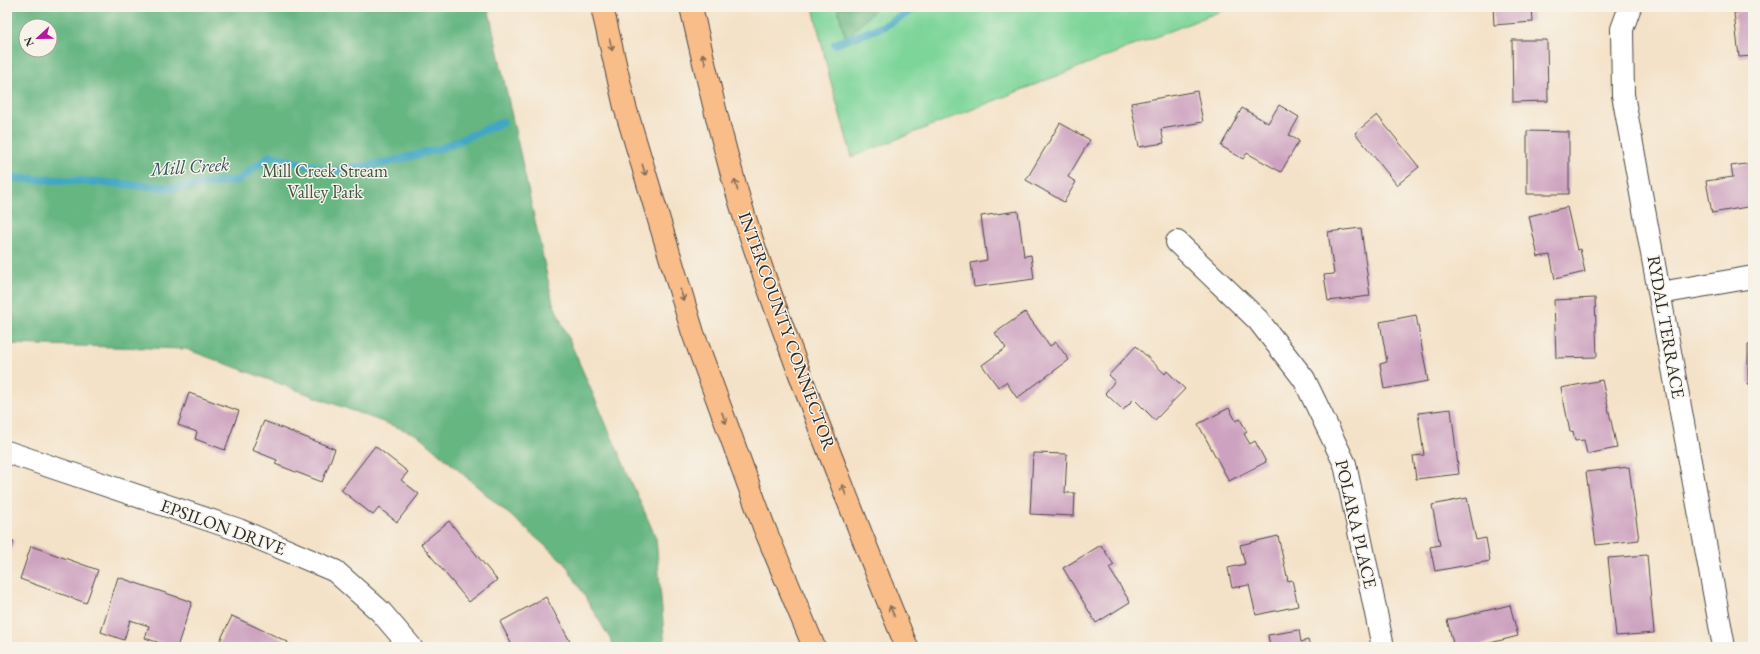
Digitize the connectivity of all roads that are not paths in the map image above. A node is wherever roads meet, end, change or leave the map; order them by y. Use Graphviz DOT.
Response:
graph roads {
  1 [pos="602,7"];
  2 [pos="691,7"];
  3 [pos="1630,7"];
  4 [pos="1177,242"];
  5 [pos="1753,277"];
  6 [pos="1660,293"];
  7 [pos="7,452"];
  8 [pos="411,647"];
  9 [pos="814,647"];
  10 [pos="908,647"];
  11 [pos="1383,647"];
  12 [pos="1724,647"];
  1 -- 9 [label="highway, one-way"];
  10 -- 2 [label="highway, INTERCOUNTY CONNECTOR, one-way"];
  3 -- 6 [label="street, RYDAL TERRACE"];
  4 -- 11 [label="street, POLARA PLACE"];
  5 -- 6 [label="street"];
  6 -- 12 [label="street, RYDAL TERRACE"];
  7 -- 8 [label="street, EPSILON DRIVE"];
}
